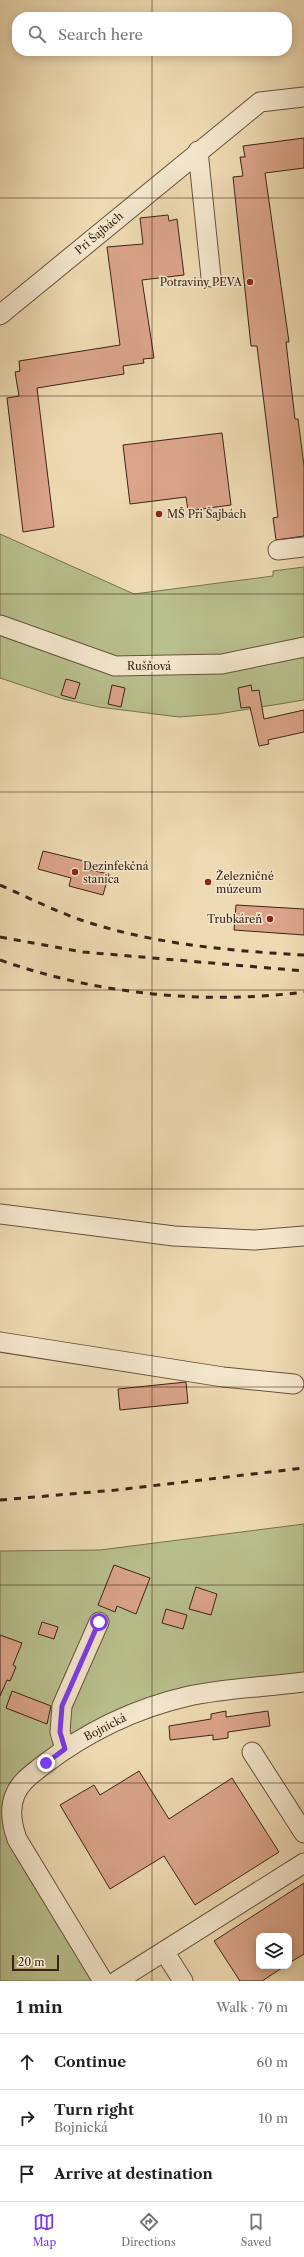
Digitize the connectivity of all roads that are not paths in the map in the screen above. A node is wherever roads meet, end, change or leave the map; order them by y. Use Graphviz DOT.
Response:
graph roads {
  1 [pos="304,97"];
  2 [pos="198,151"];
  3 [pos="211,277"];
  4 [pos="0,315"];
  5 [pos="304,547"];
  6 [pos="278,550"];
  7 [pos="0,625"];
  8 [pos="304,648"];
  9 [pos="0,1214"];
  10 [pos="304,1236"];
  11 [pos="0,1342"];
  12 [pos="294,1384"];
  13 [pos="99,1622"];
  14 [pos="304,1682"];
  15 [pos="65,1749"];
  16 [pos="252,1752"];
  17 [pos="304,1833"];
  18 [pos="304,1863"];
  19 [pos="164,1951"];
  20 [pos="103,1981"];
  21 [pos="117,1981"];
  22 [pos="183,1981"];
  1 -- 2 [label="street, Pri Šajbách"];
  2 -- 3 [label="street"];
  2 -- 4 [label="street, Pri Šajbách"];
  5 -- 6 [label="street"];
  7 -- 8 [label="street, Rušňová"];
  9 -- 10 [label="street"];
  11 -- 12 [label="street"];
  13 -- 15 [label="street"];
  14 -- 15 [label="street, Bojnická"];
  15 -- 20 [label="street, Bojnická"];
  16 -- 17 [label="street"];
  18 -- 19 [label="street"];
  19 -- 21 [label="street"];
  19 -- 22 [label="street"];
}
